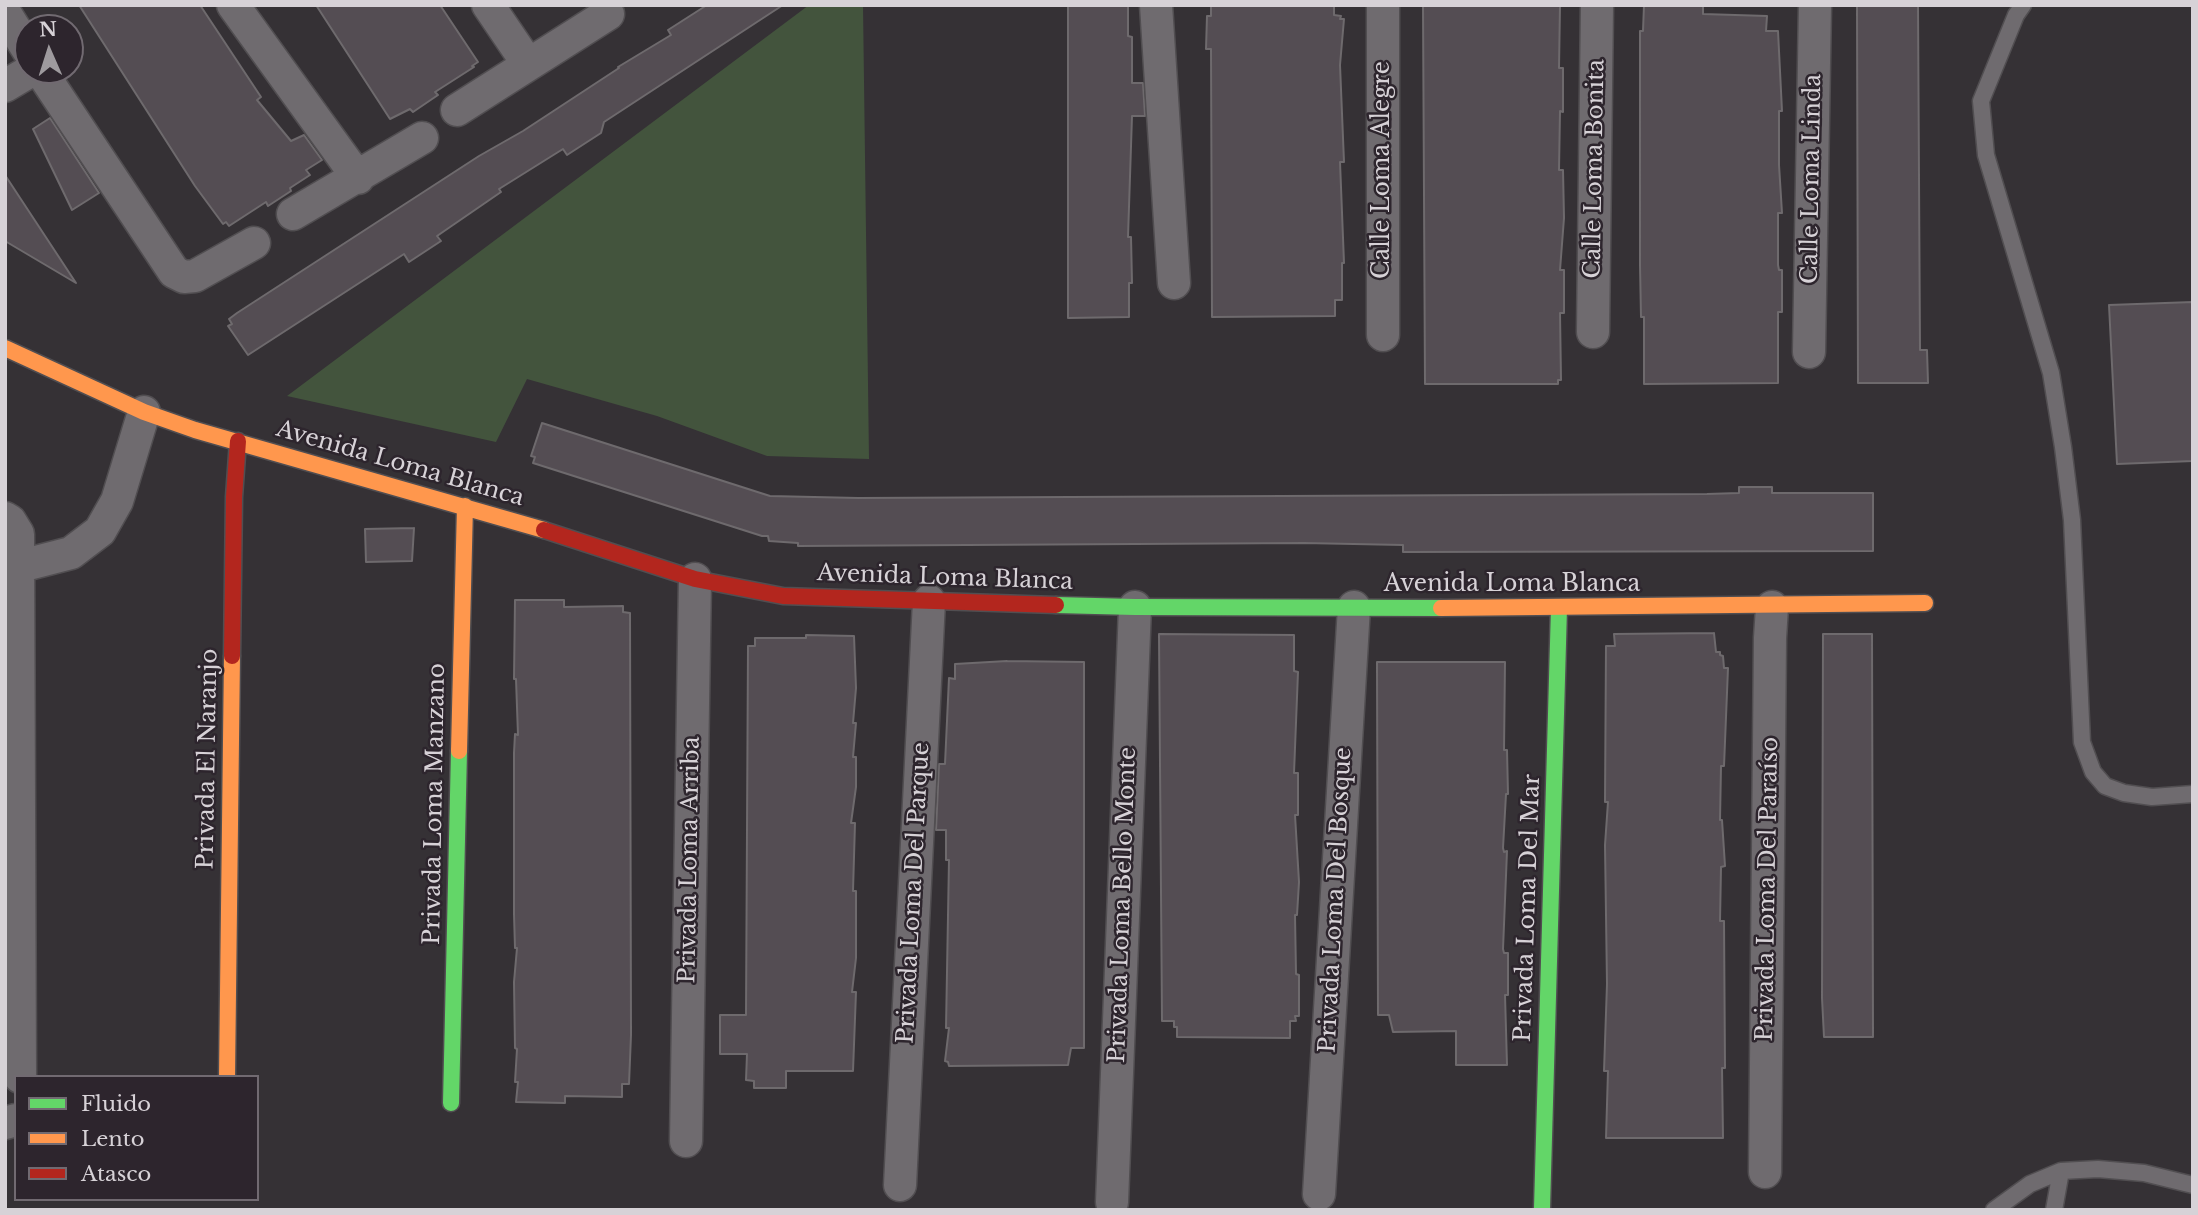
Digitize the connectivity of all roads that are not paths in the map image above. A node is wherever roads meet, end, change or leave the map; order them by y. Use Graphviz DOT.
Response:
graph roads {
  1 [pos="233,5"];
  2 [pos="488,5"];
  3 [pos="1156,5"];
  4 [pos="1383,5"];
  5 [pos="1597,5"];
  6 [pos="1815,5"];
  7 [pos="2023,5"];
  8 [pos="608,14"];
  9 [pos="528,64"];
  10 [pos="49,84"];
  11 [pos="457,110"];
  12 [pos="422,138"];
  13 [pos="358,178"];
  14 [pos="293,214"];
  15 [pos="254,243"];
  16 [pos="1174,283"];
  17 [pos="1592,332"];
  18 [pos="1383,335"];
  19 [pos="5,348"];
  20 [pos="1809,352"];
  21 [pos="144,412"];
  22 [pos="238,441"];
  23 [pos="465,506"];
  24 [pos="5,518"];
  25 [pos="12,569"];
  26 [pos="695,579"];
  27 [pos="929,601"];
  28 [pos="1925,603"];
  29 [pos="1135,607"];
  30 [pos="1354,607"];
  31 [pos="1772,607"];
  32 [pos="1559,608"];
  33 [pos="2193,794"];
  34 [pos="20,1075"];
  35 [pos="227,1075"];
  36 [pos="450,1103"];
  37 [pos="686,1141"];
  38 [pos="2061,1171"];
  39 [pos="1765,1172"];
  40 [pos="900,1185"];
  41 [pos="2193,1185"];
  42 [pos="1319,1194"];
  43 [pos="1112,1202"];
  44 [pos="1542,1208"];
  45 [pos="1994,1210"];
  46 [pos="2054,1210"];
  1 -- 13 [label="street"];
  2 -- 9 [label="street"];
  3 -- 16 [label="street"];
  4 -- 18 [label="street, Calle Loma Alegre"];
  5 -- 17 [label="street, Calle Loma Bonita"];
  6 -- 20 [label="street, Calle Loma Linda"];
  7 -- 33 [label="lane"];
  8 -- 9 [label="street"];
  9 -- 11 [label="street"];
  10 -- 15 [label="street"];
  12 -- 13 [label="street"];
  13 -- 14 [label="street"];
  19 -- 21 [label="street, Avenida Loma Blanca"];
  21 -- 22 [label="street, Avenida Loma Blanca"];
  21 -- 25 [label="street"];
  22 -- 23 [label="street, Avenida Loma Blanca"];
  22 -- 35 [label="street, Privada El Naranjo"];
  23 -- 26 [label="street, Avenida Loma Blanca"];
  23 -- 36 [label="street, Privada Loma Manzano"];
  24 -- 25 [label="street"];
  25 -- 34 [label="street"];
  26 -- 27 [label="street, Avenida Loma Blanca"];
  26 -- 37 [label="street, Privada Loma Arriba"];
  27 -- 29 [label="street, Avenida Loma Blanca"];
  27 -- 40 [label="street, Privada Loma Del Parque"];
  28 -- 31 [label="street, Avenida Loma Blanca"];
  29 -- 30 [label="street, Avenida Loma Blanca"];
  29 -- 43 [label="street, Privada Loma Bello Monte"];
  30 -- 32 [label="street, Avenida Loma Blanca"];
  30 -- 42 [label="street, Privada Loma Del Bosque"];
  31 -- 32 [label="street, Avenida Loma Blanca"];
  31 -- 39 [label="street, Privada Loma Del Paraíso"];
  32 -- 44 [label="street, Privada Loma Del Mar"];
  38 -- 41 [label="lane"];
  38 -- 45 [label="lane"];
  38 -- 46 [label="lane"];
}
